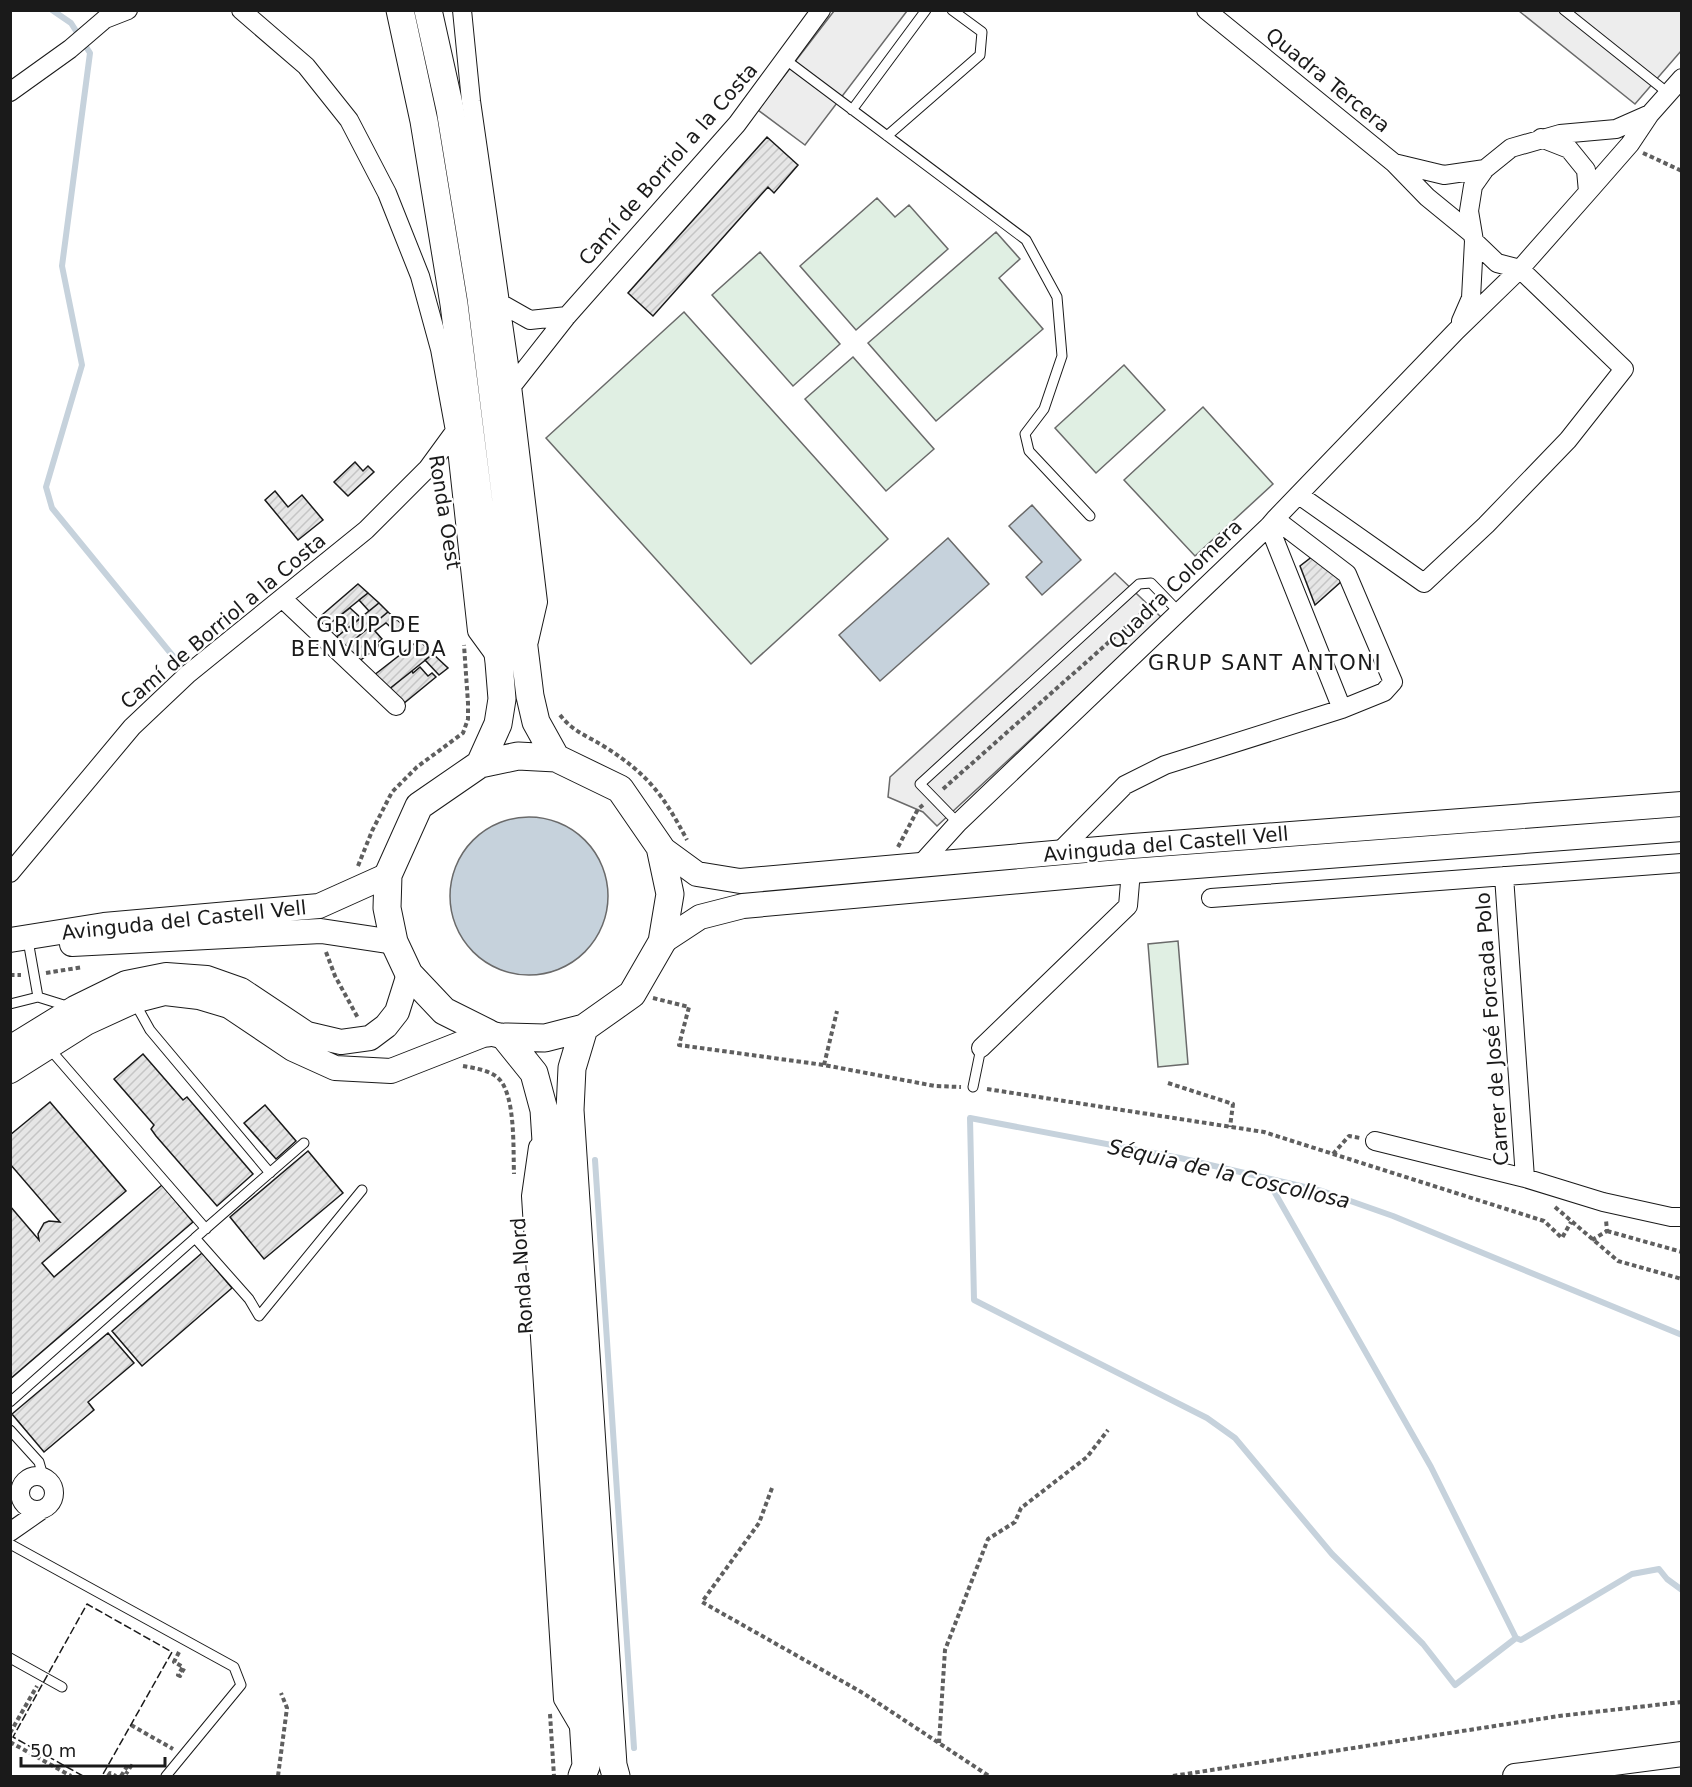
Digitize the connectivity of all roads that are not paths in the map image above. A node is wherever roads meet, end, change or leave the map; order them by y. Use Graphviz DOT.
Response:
graph roads {
  1 [pos="128,10"];
  2 [pos="241,10"];
  3 [pos="400,10"];
  4 [pos="428,10"];
  5 [pos="462,10"];
  6 [pos="821,10"];
  7 [pos="926,10"];
  8 [pos="952,10"];
  9 [pos="1206,10"];
  10 [pos="1564,10"];
  11 [pos="101,20"];
  12 [pos="786,60"];
  13 [pos="1682,78"];
  14 [pos="10,92"];
  15 [pos="1668,93"];
  16 [pos="852,110"];
  17 [pos="1650,114"];
  18 [pos="887,136"];
  19 [pos="1541,138"];
  20 [pos="1394,162"];
  21 [pos="1485,169"];
  22 [pos="1588,192"];
  23 [pos="1472,237"];
  24 [pos="1520,269"];
  25 [pos="500,303"];
  26 [pos="567,316"];
  27 [pos="1456,331"];
  28 [pos="512,386"];
  29 [pos="455,431"];
  30 [pos="428,468"];
  31 [pos="460,473"];
  32 [pos="1299,495"];
  33 [pos="1090,516"];
  34 [pos="1272,523"];
  35 [pos="283,599"];
  36 [pos="1179,612"];
  37 [pos="512,659"];
  38 [pos="396,706"];
  39 [pos="1342,710"];
  40 [pos="556,758"];
  41 [pos="480,764"];
  42 [pos="1682,804"];
  43 [pos="958,823"];
  44 [pos="1682,829"];
  45 [pos="660,847"];
  46 [pos="1059,852"];
  47 [pos="1276,860"];
  48 [pos="1682,863"];
  49 [pos="920,865"];
  50 [pos="1131,871"];
  51 [pos="10,873"];
  52 [pos="388,875"];
  53 [pos="1504,876"];
  54 [pos="1278,893"];
  55 [pos="1211,898"];
  56 [pos="394,942"];
  57 [pos="662,942"];
  58 [pos="17,943"];
  59 [pos="410,974"];
  60 [pos="38,997"];
  61 [pos="134,1001"];
  62 [pos="10,1004"];
  63 [pos="75,1008"];
  64 [pos="584,1028"];
  65 [pos="497,1035"];
  66 [pos="47,1047"];
  67 [pos="10,1048"];
  68 [pos="981,1048"];
  69 [pos="10,1071"];
  70 [pos="973,1087"];
  71 [pos="1375,1141"];
  72 [pos="304,1143"];
  73 [pos="270,1173"];
  74 [pos="1525,1178"];
  75 [pos="362,1190"];
  76 [pos="1682,1217"];
  77 [pos="206,1229"];
  78 [pos="195,1238"];
  79 [pos="10,1402"];
  80 [pos="10,1430"];
  81 [pos="43,1476"];
  82 [pos="18,1496"];
  83 [pos="40,1510"];
  84 [pos="10,1530"];
  85 [pos="10,1544"];
  86 [pos="10,1658"];
  87 [pos="62,1687"];
  88 [pos="1682,1754"];
  89 [pos="166,1776"];
  90 [pos="582,1776"];
  91 [pos="616,1776"];
  92 [pos="1515,1776"];
  1 -- 11 [label="street"];
  2 -- 29 [label="street, Ronda Oest"];
  3 -- 37 [label="main road, Ronda Oest"];
  4 -- 37 [label="main road, Ronda Oest"];
  5 -- 25 [label="street, Ronda Oest"];
  6 -- 12 [label="street, Camí de Borriol a la Costa"];
  7 -- 16 [label="lane"];
  8 -- 18 [label="lane"];
  9 -- 20 [label="street, Quadra Tercera"];
  10 -- 15 [label="lane"];
  11 -- 14 [label="street"];
  12 -- 16 [label="lane"];
  12 -- 26 [label="street, Camí de Borriol a la Costa"];
  13 -- 15 [label="street, Quadra Colomera"];
  15 -- 17 [label="street, Quadra Colomera"];
  16 -- 18 [label="lane"];
  17 -- 19 [label="street, Quadra Colomera"];
  17 -- 22 [label="street, Quadra Colomera"];
  18 -- 33 [label="lane"];
  19 -- 21 [label="street, Quadra Colomera"];
  19 -- 22 [label="street"];
  20 -- 21 [label="street, Quadra Tercera"];
  20 -- 23 [label="street, Quadra Tercera"];
  21 -- 23 [label="street, Quadra Colomera"];
  22 -- 24 [label="street, Quadra Colomera"];
  23 -- 24 [label="street"];
  23 -- 27 [label="street, Quadra Colomera"];
  24 -- 27 [label="street, Quadra Colomera"];
  24 -- 32 [label="street"];
  25 -- 26 [label="street"];
  25 -- 28 [label="street, Ronda Oest"];
  26 -- 28 [label="street, Camí de Borriol a la Costa"];
  27 -- 32 [label="street, Quadra Colomera"];
  28 -- 37 [label="street, Ronda Oest"];
  29 -- 30 [label="street, Camí de Borriol a la Costa"];
  29 -- 31 [label="street, Ronda Oest"];
  30 -- 31 [label="street"];
  30 -- 35 [label="street, Camí de Borriol a la Costa"];
  31 -- 37 [label="street, Ronda Oest"];
  32 -- 34 [label="street, Quadra Colomera"];
  34 -- 36 [label="street, Quadra Colomera"];
  34 -- 39 [label="street"];
  34 -- 39 [label="street"];
  35 -- 38 [label="street"];
  35 -- 51 [label="street, Camí de Borriol a la Costa"];
  36 -- 43 [label="street, Quadra Colomera"];
  36 -- 43 [label="lane"];
  37 -- 40 [label="main road, Ronda Oest"];
  37 -- 41 [label="main road, Ronda Oest"];
  39 -- 46 [label="street"];
  40 -- 41 [label="main road"];
  40 -- 45 [label="main road"];
  41 -- 52 [label="main road"];
  42 -- 46 [label="main road, Avinguda del Castell Vell"];
  43 -- 49 [label="street, Quadra Colomera"];
  44 -- 47 [label="main road, Avinguda del Castell Vell"];
  45 -- 49 [label="main road, Avinguda del Castell Vell"];
  45 -- 57 [label="main road"];
  46 -- 49 [label="main road, Avinguda del Castell Vell"];
  47 -- 50 [label="main road, Avinguda del Castell Vell"];
  47 -- 54 [label="street"];
  48 -- 53 [label="street"];
  50 -- 57 [label="main road, Avinguda del Castell Vell"];
  50 -- 68 [label="street"];
  52 -- 56 [label="main road"];
  52 -- 58 [label="main road, Avinguda del Castell Vell"];
  53 -- 54 [label="street"];
  53 -- 74 [label="street, Carrer de José Forcada Polo"];
  54 -- 55 [label="street"];
  56 -- 58 [label="main road, Avinguda del Castell Vell"];
  56 -- 59 [label="main road"];
  57 -- 64 [label="main road"];
  58 -- 60 [label="lane"];
  59 -- 63 [label="main road"];
  59 -- 65 [label="main road"];
  60 -- 62 [label="lane"];
  60 -- 63 [label="lane"];
  61 -- 65 [label="main road"];
  61 -- 66 [label="main road"];
  61 -- 73 [label="lane"];
  63 -- 67 [label="main road"];
  64 -- 65 [label="main road"];
  64 -- 91 [label="main road"];
  65 -- 90 [label="main road, Ronda Nord"];
  66 -- 69 [label="main road"];
  66 -- 77 [label="lane"];
  68 -- 70 [label="lane"];
  71 -- 74 [label="street"];
  72 -- 73 [label="lane"];
  73 -- 77 [label="lane"];
  74 -- 76 [label="street"];
  75 -- 78 [label="lane"];
  77 -- 78 [label="lane"];
  78 -- 79 [label="lane"];
  80 -- 81 [label="lane"];
  81 -- 82 [label="street"];
  81 -- 83 [label="street"];
  82 -- 83 [label="street"];
  82 -- 84 [label="street"];
  83 -- 84 [label="street"];
  85 -- 89 [label="lane"];
  86 -- 87 [label="lane"];
  88 -- 92 [label="main road"];
}
